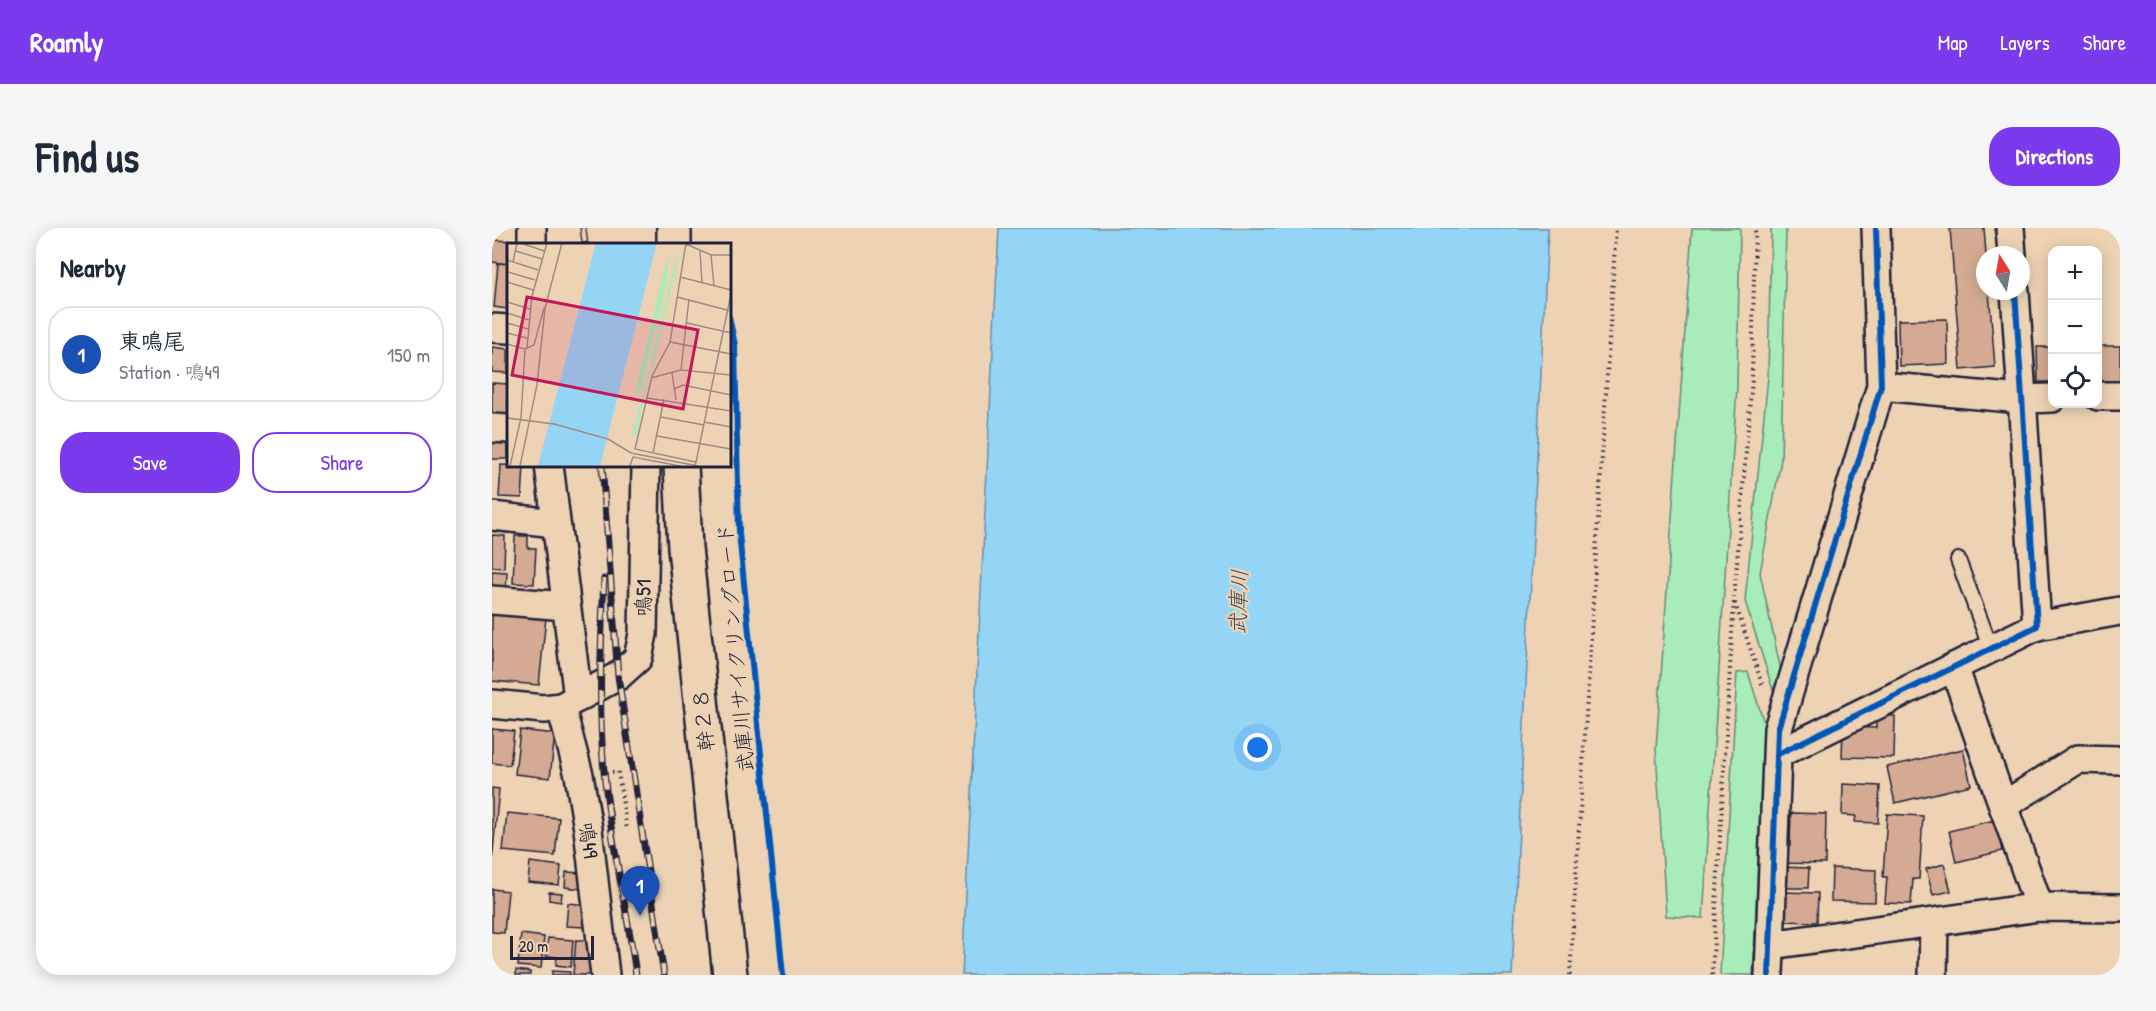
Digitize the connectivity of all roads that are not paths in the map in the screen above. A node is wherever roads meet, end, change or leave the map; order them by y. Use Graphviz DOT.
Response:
graph roads {
  1 [pos="1876,228"];
  2 [pos="2010,228"];
  3 [pos="2011,246"];
  4 [pos="2016,300"];
  5 [pos="492,328"];
  6 [pos="507,329"];
  7 [pos="1881,386"];
  8 [pos="2102,396"];
  9 [pos="2120,396"];
  10 [pos="2048,398"];
  11 [pos="2021,399"];
  12 [pos="492,428"];
  13 [pos="507,429"];
  14 [pos="549,466"];
  15 [pos="646,466"];
  16 [pos="681,466"];
  17 [pos="492,516"];
  18 [pos="555,523"];
  19 [pos="1958,560"];
  20 [pos="492,600"];
  21 [pos="566,606"];
  22 [pos="2120,611"];
  23 [pos="2037,626"];
  24 [pos="1991,649"];
  25 [pos="1954,667"];
  26 [pos="570,703"];
  27 [pos="492,704"];
  28 [pos="1778,742"];
  29 [pos="2120,760"];
  30 [pos="2003,806"];
  31 [pos="2039,907"];
  32 [pos="2120,908"];
  33 [pos="1934,923"];
  34 [pos="1770,945"];
  35 [pos="605,975"];
  36 [pos="730,975"];
  37 [pos="1769,975"];
  38 [pos="1933,975"];
  1 -- 7 [label="street"];
  2 -- 3 [label="street"];
  4 -- 11 [label="street"];
  5 -- 6 [label="street"];
  7 -- 11 [label="street"];
  7 -- 28 [label="street"];
  8 -- 9 [label="street"];
  10 -- 11 [label="street"];
  11 -- 23 [label="street"];
  12 -- 13 [label="street"];
  14 -- 18 [label="street, 鳴49"];
  15 -- 26 [label="street, 鳴51"];
  16 -- 36 [label="street, 幹２８"];
  17 -- 18 [label="street"];
  18 -- 21 [label="street, 鳴49"];
  19 -- 24 [label="lane"];
  20 -- 21 [label="street"];
  21 -- 26 [label="street, 鳴49"];
  22 -- 23 [label="street"];
  23 -- 24 [label="street"];
  24 -- 25 [label="street"];
  25 -- 28 [label="street"];
  25 -- 30 [label="street"];
  26 -- 27 [label="street"];
  26 -- 35 [label="street, 鳴49"];
  28 -- 34 [label="street"];
  29 -- 30 [label="street"];
  30 -- 31 [label="street"];
  31 -- 32 [label="street"];
  31 -- 33 [label="street"];
  33 -- 34 [label="street"];
  33 -- 38 [label="street"];
  34 -- 37 [label="street"];
}
